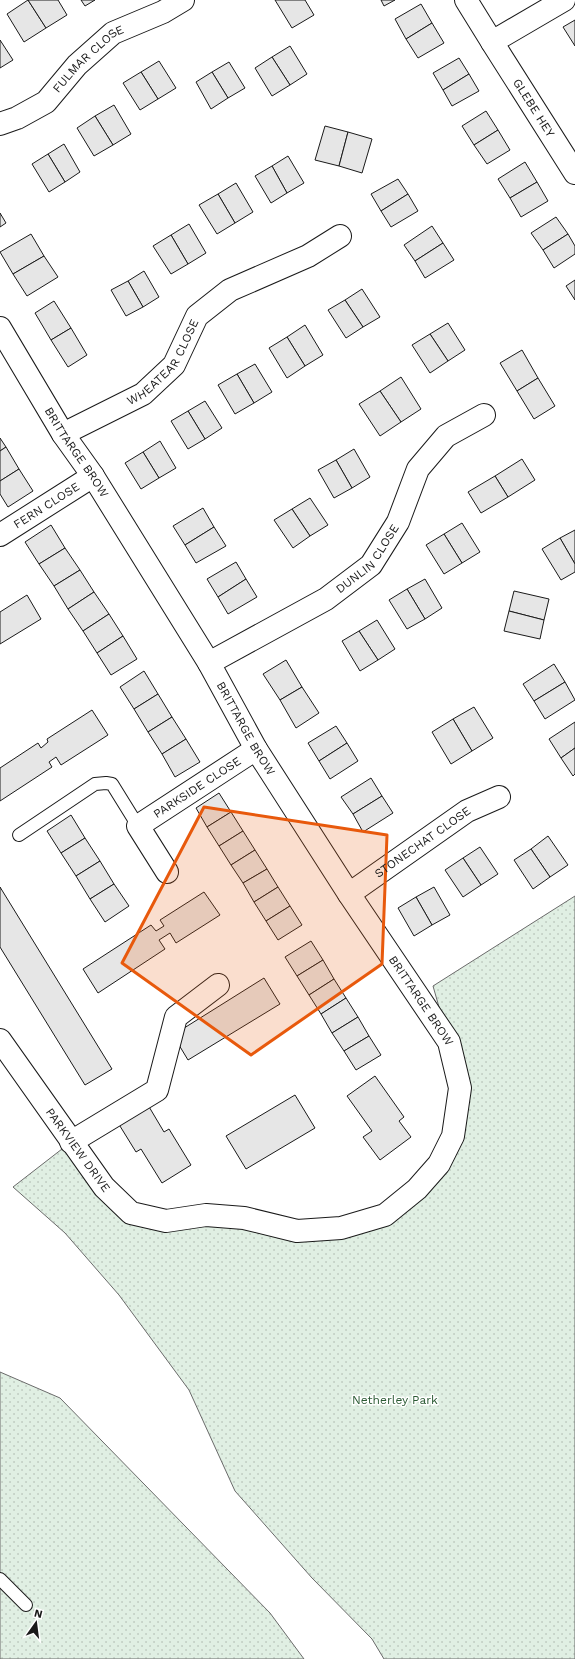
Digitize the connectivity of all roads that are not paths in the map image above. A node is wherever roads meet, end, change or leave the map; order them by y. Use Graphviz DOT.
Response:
graph roads {
  1 [pos="183,0"];
  2 [pos="466,0"];
  3 [pos="564,0"];
  4 [pos="492,42"];
  5 [pos="0,124"];
  6 [pos="575,173"];
  7 [pos="340,236"];
  8 [pos="0,328"];
  9 [pos="484,415"];
  10 [pos="63,434"];
  11 [pos="92,476"];
  12 [pos="0,534"];
  13 [pos="209,663"];
  14 [pos="256,749"];
  15 [pos="499,797"];
  16 [pos="138,826"];
  17 [pos="20,835"];
  18 [pos="166,872"];
  19 [pos="349,894"];
  20 [pos="218,985"];
  21 [pos="0,1040"];
  22 [pos="453,1136"];
  23 [pos="71,1142"];
  24 [pos="0,1579"];
  25 [pos="26,1605"];
  1 -- 5 [label="street, FULMAR CLOSE"];
  2 -- 4 [label="street, GLEBE HEY"];
  3 -- 4 [label="street"];
  4 -- 6 [label="street, GLEBE HEY"];
  7 -- 10 [label="street, WHEATEAR CLOSE"];
  8 -- 10 [label="street, BRITTARGE BROW"];
  9 -- 13 [label="street, DUNLIN CLOSE"];
  10 -- 11 [label="street, BRITTARGE BROW"];
  11 -- 12 [label="street, FERN CLOSE"];
  11 -- 13 [label="street, BRITTARGE BROW"];
  13 -- 14 [label="street, BRITTARGE BROW"];
  14 -- 16 [label="street, PARKSIDE CLOSE"];
  14 -- 19 [label="street, BRITTARGE BROW"];
  15 -- 19 [label="street, STONECHAT CLOSE"];
  16 -- 17 [label="lane"];
  16 -- 18 [label="street"];
  19 -- 22 [label="street, BRITTARGE BROW"];
  20 -- 23 [label="street"];
  21 -- 23 [label="street, PARKVIEW DRIVE"];
  22 -- 23 [label="street, PARKVIEW DRIVE"];
  24 -- 25 [label="lane"];
}
